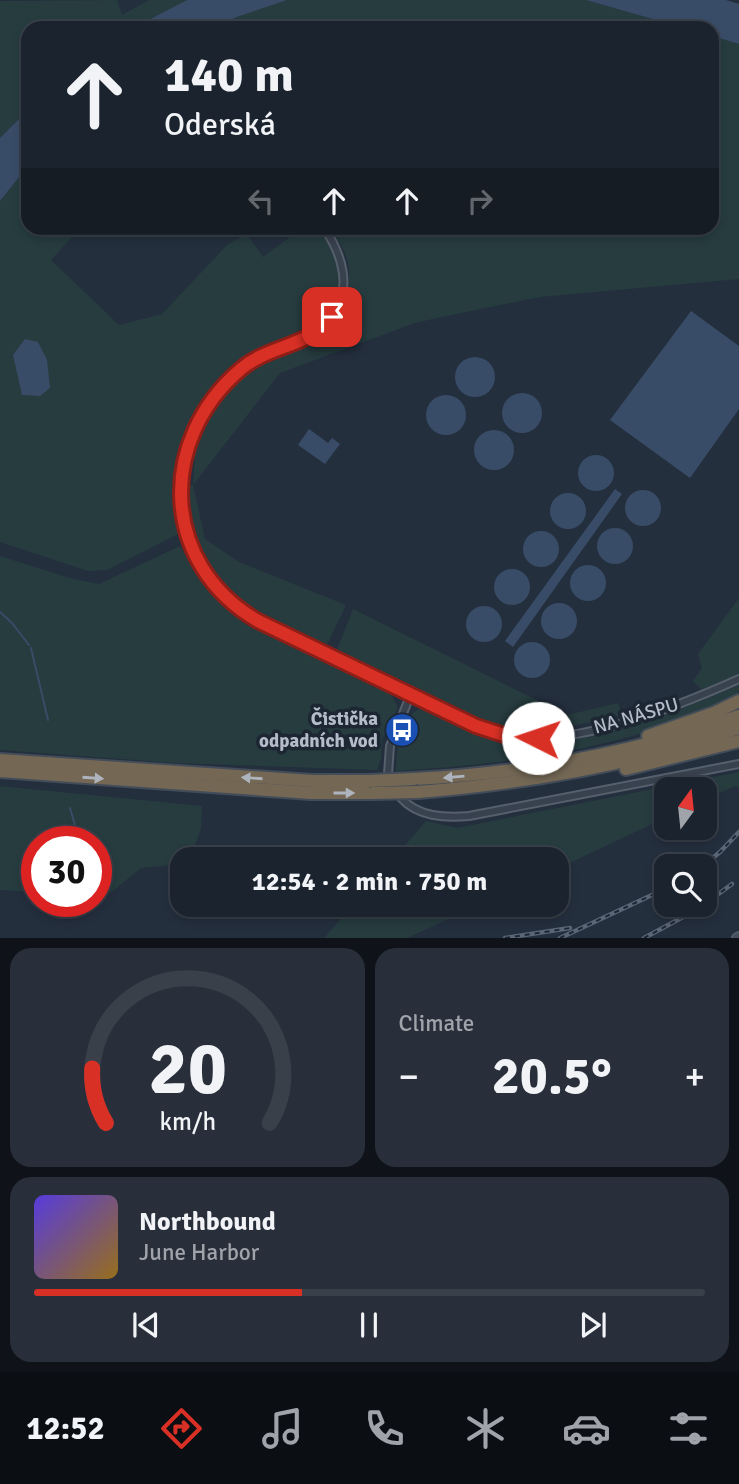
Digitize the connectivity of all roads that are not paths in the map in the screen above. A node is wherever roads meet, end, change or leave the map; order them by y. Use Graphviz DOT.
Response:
graph roads {
  1 [pos="329,235"];
  2 [pos="739,679"];
  3 [pos="410,696"];
  4 [pos="739,701"];
  5 [pos="739,716"];
  6 [pos="739,728"];
  7 [pos="739,741"];
  8 [pos="0,760"];
  9 [pos="739,764"];
  10 [pos="0,771"];
  11 [pos="493,772"];
  12 [pos="388,774"];
  13 [pos="416,785"];
  14 [pos="371,787"];
  15 [pos="456,789"];
  16 [pos="401,798"];
  1 -- 3 [label="street, NA NÁSPU"];
  2 -- 3 [label="street, NA NÁSPU"];
  3 -- 12 [label="street"];
  4 -- 11 [label="highway"];
  5 -- 11 [label="highway"];
  6 -- 15 [label="highway"];
  7 -- 15 [label="highway"];
  14 -- 8 [label="highway, one-way"];
  9 -- 16 [label="street"];
  10 -- 14 [label="highway, one-way"];
  11 -- 13 [label="highway, one-way"];
  13 -- 14 [label="highway, bridge"];
  13 -- 15 [label="highway"];
}
